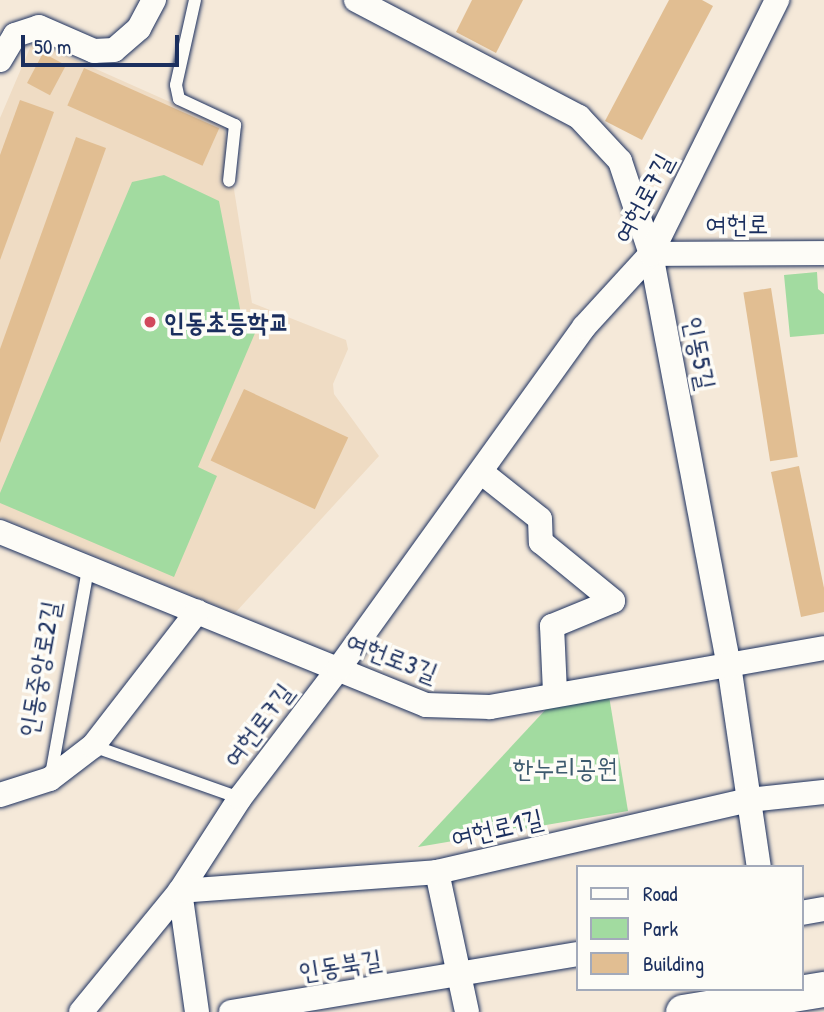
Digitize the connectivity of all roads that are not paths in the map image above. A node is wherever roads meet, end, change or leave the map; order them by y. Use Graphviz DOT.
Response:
graph roads {
  1 [pos="154,0"];
  2 [pos="195,0"];
  3 [pos="356,0"];
  4 [pos="777,0"];
  5 [pos="0,60"];
  6 [pos="229,181"];
  7 [pos="824,253"];
  8 [pos="651,254"];
  9 [pos="481,472"];
  10 [pos="0,533"];
  11 [pos="88,569"];
  12 [pos="197,612"];
  13 [pos="824,648"];
  14 [pos="729,665"];
  15 [pos="339,668"];
  16 [pos="555,692"];
  17 [pos="93,746"];
  18 [pos="50,779"];
  19 [pos="824,792"];
  20 [pos="0,795"];
  21 [pos="240,798"];
  22 [pos="749,800"];
  23 [pos="759,865"];
  24 [pos="437,872"];
  25 [pos="180,891"];
  26 [pos="824,909"];
  27 [pos="803,913"];
  28 [pos="576,954"];
  29 [pos="459,976"];
  30 [pos="824,989"];
  31 [pos="762,1000"];
  32 [pos="824,1009"];
  33 [pos="81,1012"];
  34 [pos="197,1012"];
  35 [pos="231,1012"];
  36 [pos="467,1012"];
  37 [pos="683,1012"];
  38 [pos="806,1012"];
  1 -- 5 [label="street"];
  2 -- 6 [label="lane"];
  3 -- 8 [label="street, 인동5길"];
  4 -- 8 [label="street, 여헌로7길"];
  7 -- 8 [label="street, 여헌로"];
  8 -- 9 [label="street, 여헌로7길"];
  8 -- 14 [label="street, 인동5길"];
  9 -- 15 [label="street, 여헌로7길"];
  9 -- 16 [label="street"];
  10 -- 11 [label="street, 여헌로3길"];
  11 -- 12 [label="street, 여헌로3길"];
  11 -- 18 [label="lane, 인동중앙로2길"];
  12 -- 15 [label="street, 여헌로3길"];
  12 -- 17 [label="street, 인동중앙로2길"];
  13 -- 14 [label="street, 여헌로3길"];
  14 -- 16 [label="street, 여헌로3길"];
  14 -- 22 [label="street, 인동5길"];
  15 -- 16 [label="street, 여헌로3길"];
  15 -- 21 [label="street, 여헌로7길"];
  17 -- 18 [label="street, 인동중앙로2길"];
  17 -- 21 [label="lane"];
  18 -- 20 [label="street, 인동중앙로2길"];
  19 -- 22 [label="street, 여헌로1길"];
  21 -- 25 [label="street, 여헌로7길"];
  22 -- 23 [label="street, 인동5길"];
  22 -- 24 [label="street, 여헌로1길"];
  24 -- 25 [label="street, 여헌로1길"];
  24 -- 29 [label="street"];
  25 -- 33 [label="street, 여헌로7길"];
  25 -- 34 [label="street"];
  26 -- 27 [label="street"];
  28 -- 29 [label="street, 인동북길"];
  29 -- 35 [label="street, 인동북길"];
  29 -- 36 [label="street"];
  30 -- 31 [label="main road"];
  31 -- 37 [label="main road"];
  32 -- 38 [label="main road"];
}
